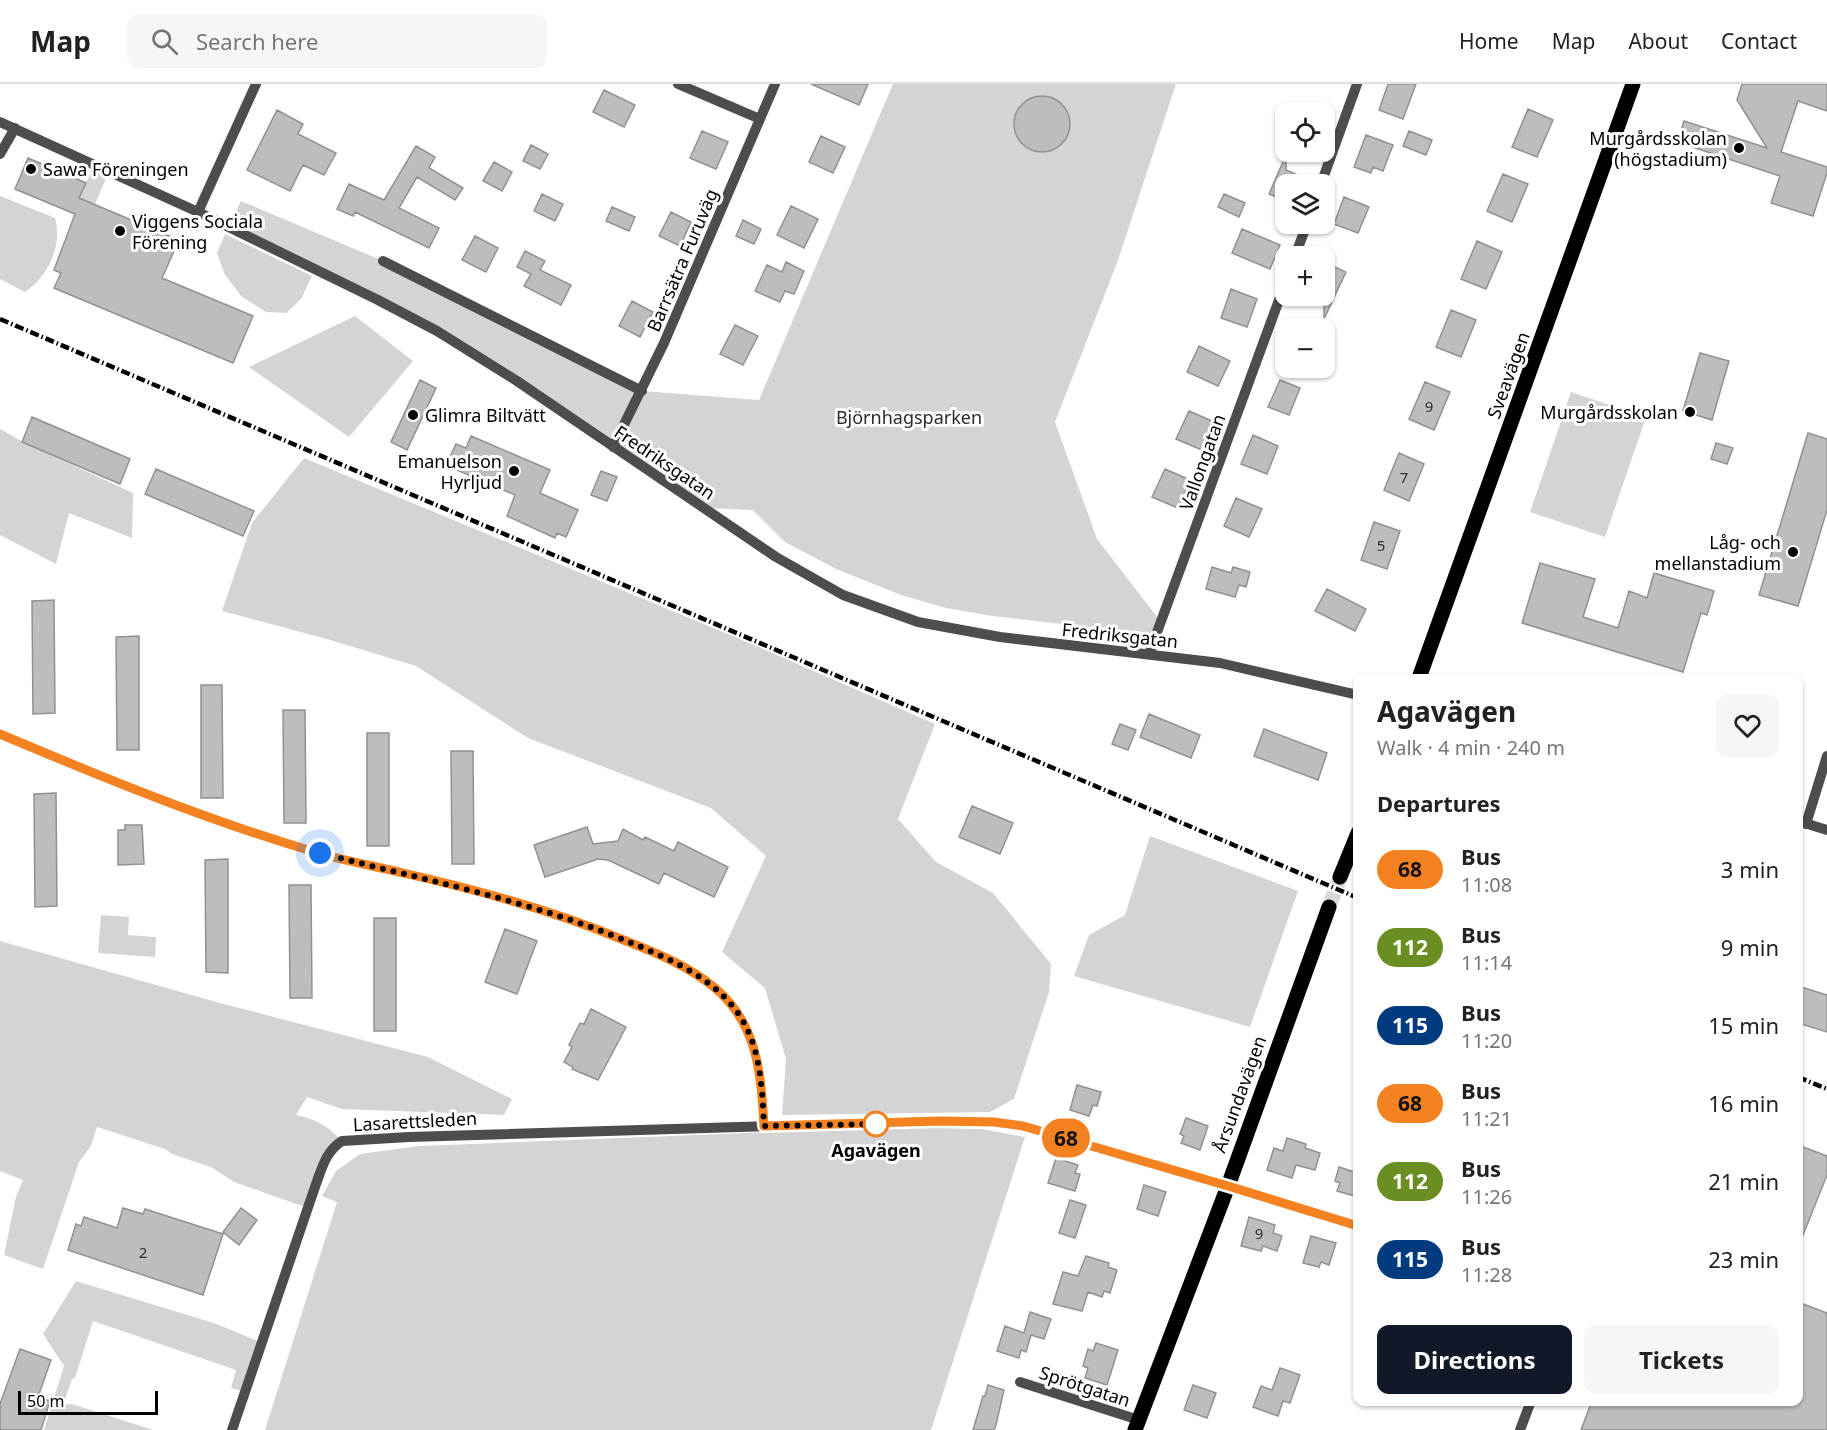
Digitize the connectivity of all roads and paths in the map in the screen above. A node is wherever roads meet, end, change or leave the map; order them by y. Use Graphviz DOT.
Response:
graph roads {
  1 [pos="256,84"];
  2 [pos="678,84"];
  3 [pos="775,84"];
  4 [pos="1357,84"];
  5 [pos="1633,84"];
  6 [pos="760,119"];
  7 [pos="0,122"];
  8 [pos="15,128"];
  9 [pos="0,154"];
  10 [pos="1325,174"];
  11 [pos="198,212"];
  12 [pos="383,261"];
  13 [pos="1277,306"];
  14 [pos="642,391"];
  15 [pos="613,447"];
  16 [pos="1149,654"];
  17 [pos="1420,674"];
  18 [pos="1353,694"];
  19 [pos="0,734"];
  20 [pos="1827,756"];
  21 [pos="1803,819"];
  22 [pos="1803,822"];
  23 [pos="1827,830"];
  24 [pos="1353,844"];
  25 [pos="1340,877"];
  26 [pos="1329,906"];
  27 [pos="764,1126"];
  28 [pos="1228,1186"];
  29 [pos="1353,1224"];
  30 [pos="1020,1382"];
  31 [pos="1529,1406"];
  32 [pos="1137,1425"];
  33 [pos="232,1430"];
  34 [pos="1520,1430"];
  1 -- 11 [label="street"];
  2 -- 6 [label="street"];
  3 -- 6 [label="street, Barrsätra Furuväg"];
  4 -- 10 [label="street"];
  5 -- 17 [label="main road, Sveavägen"];
  6 -- 14 [label="street, Barrsätra Furuväg"];
  7 -- 8 [label="street, Fredriksgatan"];
  8 -- 9 [label="street"];
  8 -- 11 [label="street, Fredriksgatan"];
  11 -- 15 [label="street, Fredriksgatan"];
  12 -- 14 [label="street"];
  13 -- 16 [label="street, Vallongatan"];
  14 -- 15 [label="street, Barrsätra Furuväg"];
  15 -- 16 [label="street, Fredriksgatan"];
  16 -- 18 [label="street, Fredriksgatan"];
  19 -- 27 [label="street"];
  20 -- 21 [label="street"];
  22 -- 23 [label="street"];
  24 -- 25 [label="main road"];
  26 -- 28 [label="main road, Årsundavägen"];
  27 -- 28 [label="street"];
  27 -- 33 [label="street, Lasarettsleden"];
  28 -- 29 [label="street"];
  28 -- 32 [label="main road, Årsundavägen"];
  30 -- 32 [label="street, Sprötgatan"];
  31 -- 34 [label="street"];
}
